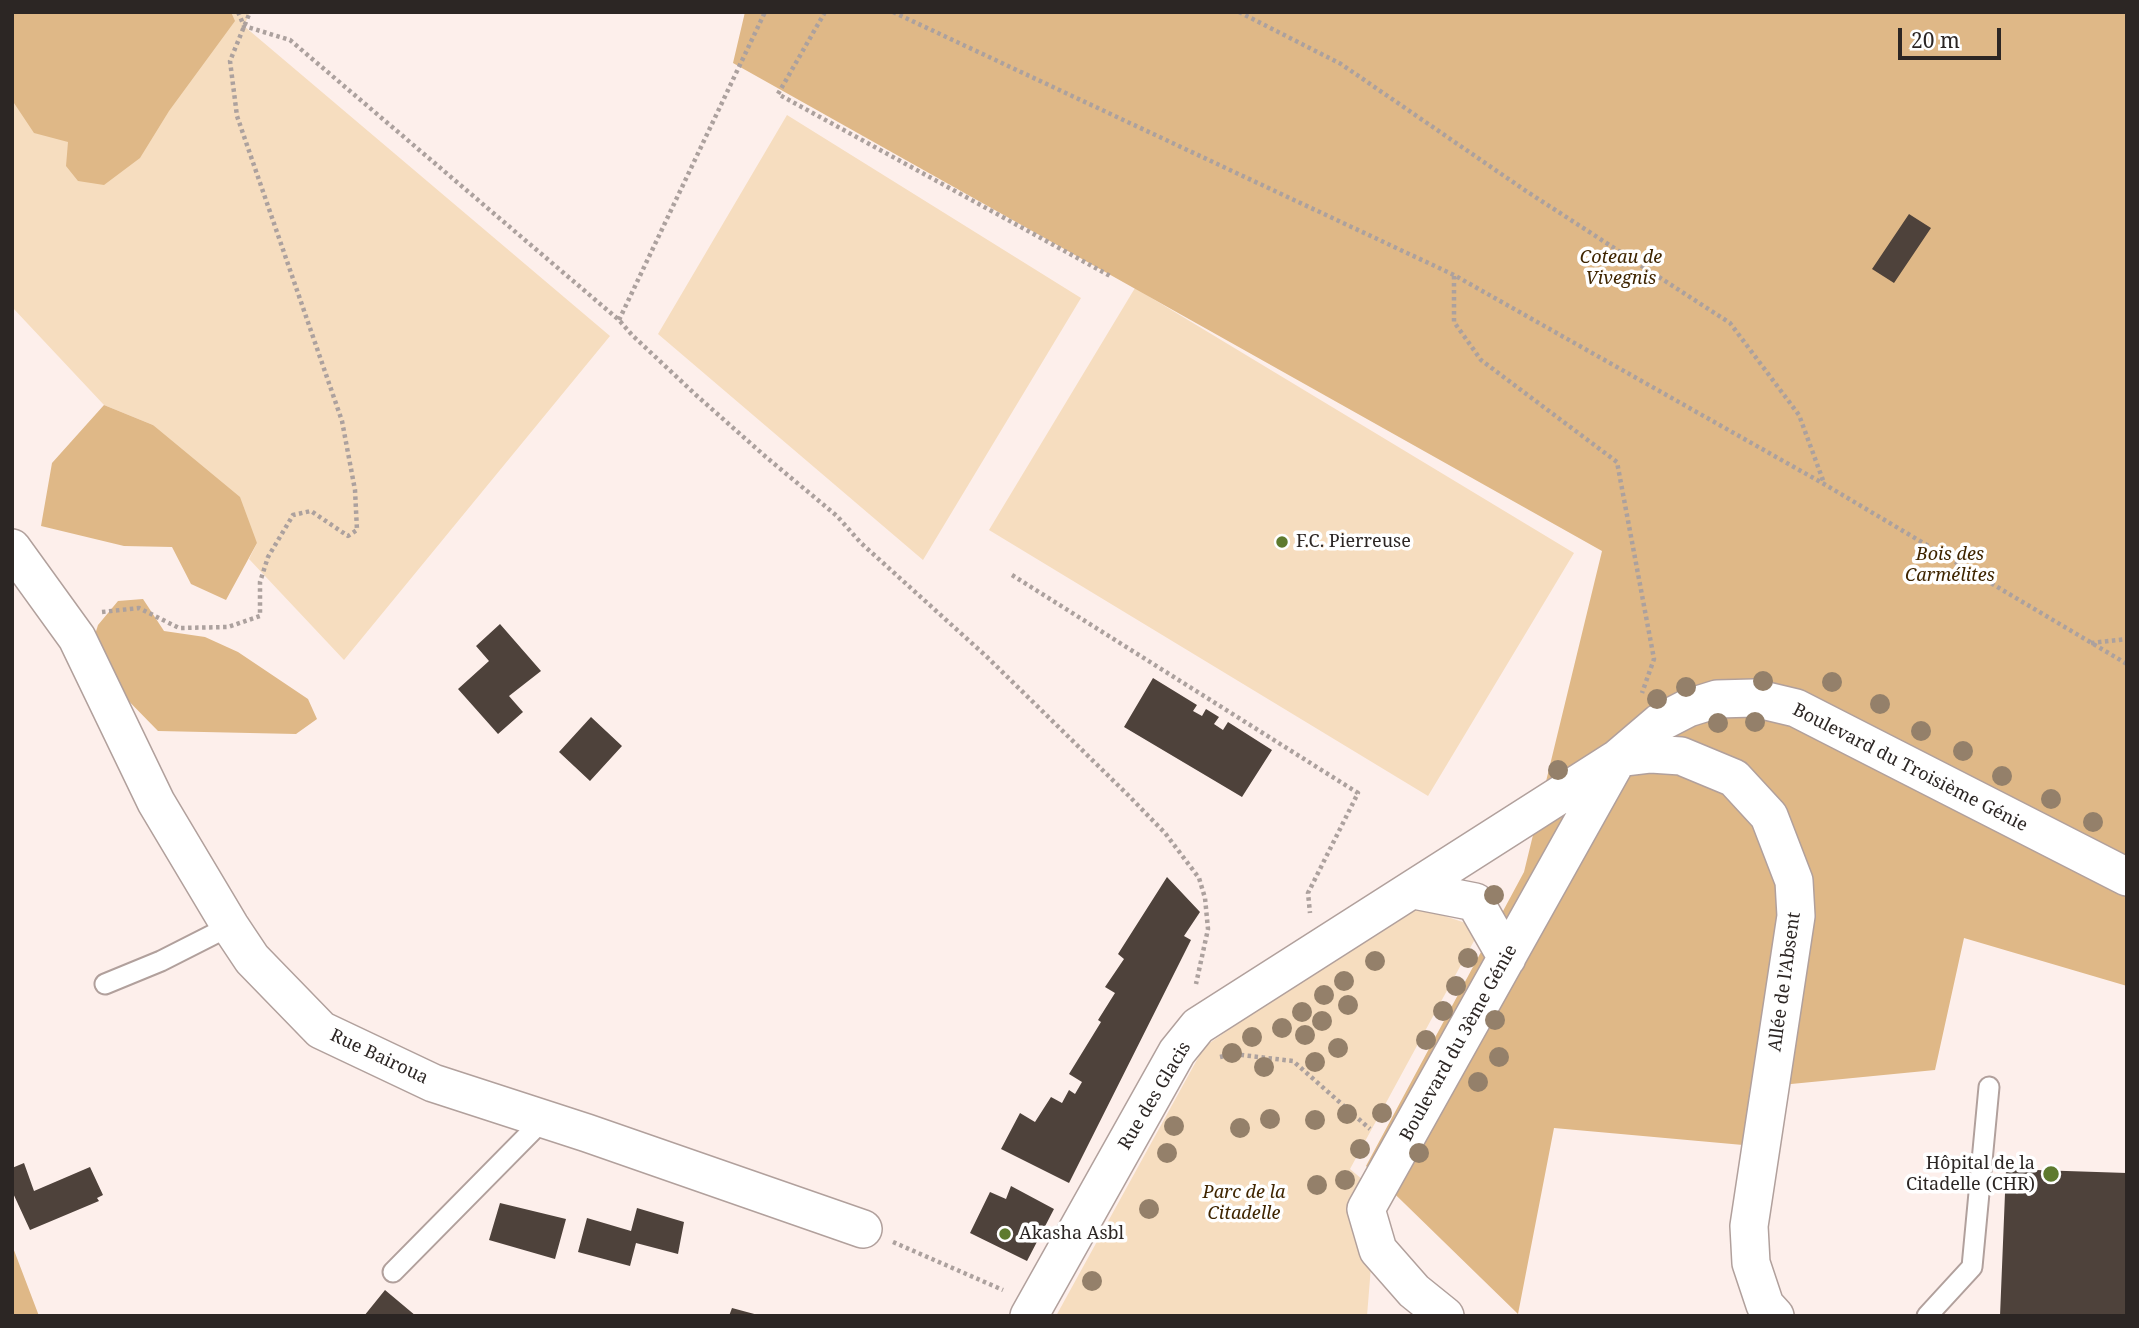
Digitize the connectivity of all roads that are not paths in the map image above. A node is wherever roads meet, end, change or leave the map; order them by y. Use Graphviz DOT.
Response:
graph roads {
  1 [pos="12,548"];
  2 [pos="1618,758"];
  3 [pos="2127,877"];
  4 [pos="1414,890"];
  5 [pos="230,926"];
  6 [pos="1507,958"];
  7 [pos="105,984"];
  8 [pos="1989,1087"];
  9 [pos="544,1119"];
  10 [pos="863,1229"];
  11 [pos="393,1272"];
  12 [pos="1032,1310"];
  13 [pos="1765,1312"];
  14 [pos="1445,1316"];
  15 [pos="1927,1316"];
  1 -- 5 [label="street, Rue Bairoua"];
  2 -- 3 [label="street, Boulevard du Troisième Génie"];
  2 -- 4 [label="street, Rue des Glacis"];
  2 -- 6 [label="street, Boulevard du 3ème Génie"];
  2 -- 13 [label="street, Allée de l'Absent"];
  4 -- 6 [label="street"];
  4 -- 12 [label="street, Rue des Glacis"];
  5 -- 7 [label="lane"];
  5 -- 9 [label="street, Rue Bairoua"];
  6 -- 14 [label="street, Boulevard du 3ème Génie"];
  8 -- 15 [label="lane"];
  9 -- 10 [label="street, Rue Bairoua"];
  9 -- 11 [label="lane"];
}
